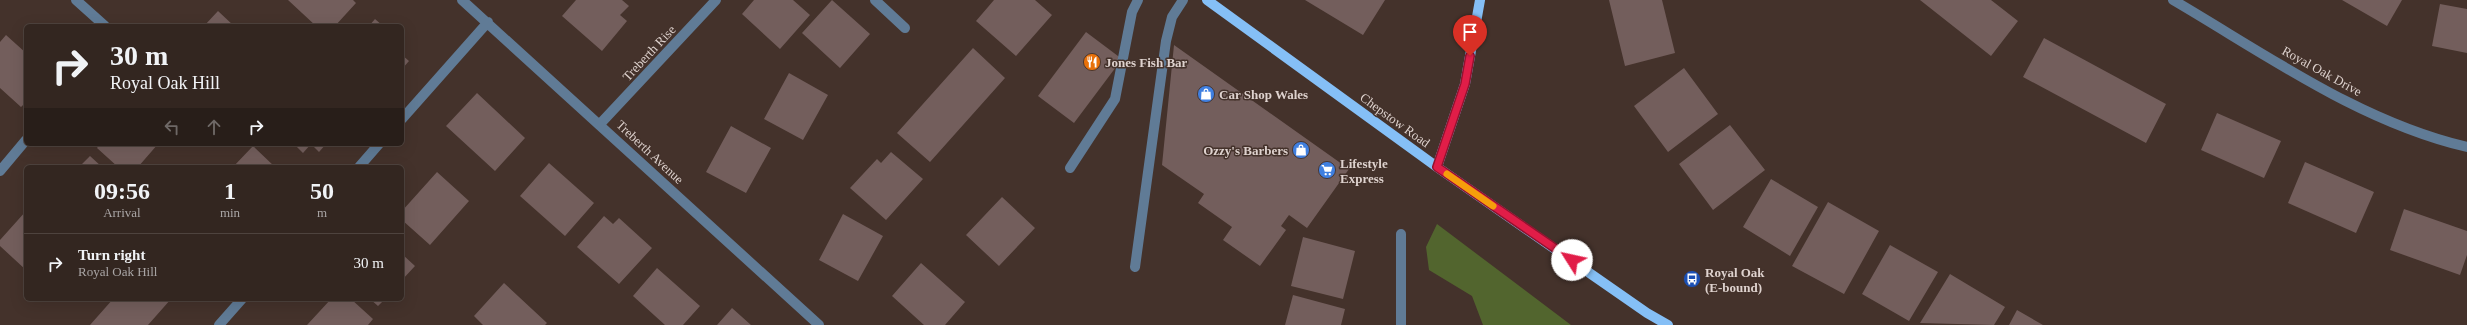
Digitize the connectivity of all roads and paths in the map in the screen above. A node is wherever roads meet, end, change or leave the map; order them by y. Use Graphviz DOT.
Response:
graph roads {
  1 [pos="76,0"];
  2 [pos="462,0"];
  3 [pos="716,0"];
  4 [pos="875,0"];
  5 [pos="1138,0"];
  6 [pos="1184,0"];
  7 [pos="1207,0"];
  8 [pos="1480,0"];
  9 [pos="2173,0"];
  10 [pos="488,22"];
  11 [pos="102,24"];
  12 [pos="905,28"];
  13 [pos="404,117"];
  14 [pos="600,124"];
  15 [pos="24,142"];
  16 [pos="377,146"];
  17 [pos="2467,147"];
  18 [pos="361,165"];
  19 [pos="1437,167"];
  20 [pos="1070,168"];
  21 [pos="0,171"];
  22 [pos="1401,234"];
  23 [pos="1135,267"];
  24 [pos="240,301"];
  25 [pos="218,325"];
  26 [pos="819,325"];
  27 [pos="1400,325"];
  28 [pos="1668,325"];
  1 -- 11 [label="street"];
  2 -- 10 [label="street, Treberth Avenue"];
  3 -- 14 [label="street, Treberth Rise"];
  4 -- 12 [label="street"];
  5 -- 20 [label="street"];
  6 -- 23 [label="street"];
  7 -- 19 [label="main road, Chepstow Road"];
  8 -- 19 [label="main road"];
  9 -- 17 [label="street, Royal Oak Drive"];
  10 -- 13 [label="street"];
  10 -- 14 [label="street, Treberth Avenue"];
  14 -- 26 [label="street, Treberth Avenue"];
  15 -- 21 [label="street"];
  16 -- 18 [label="street"];
  19 -- 28 [label="main road, Chepstow Road"];
  22 -- 27 [label="street"];
  24 -- 25 [label="street"];
}
